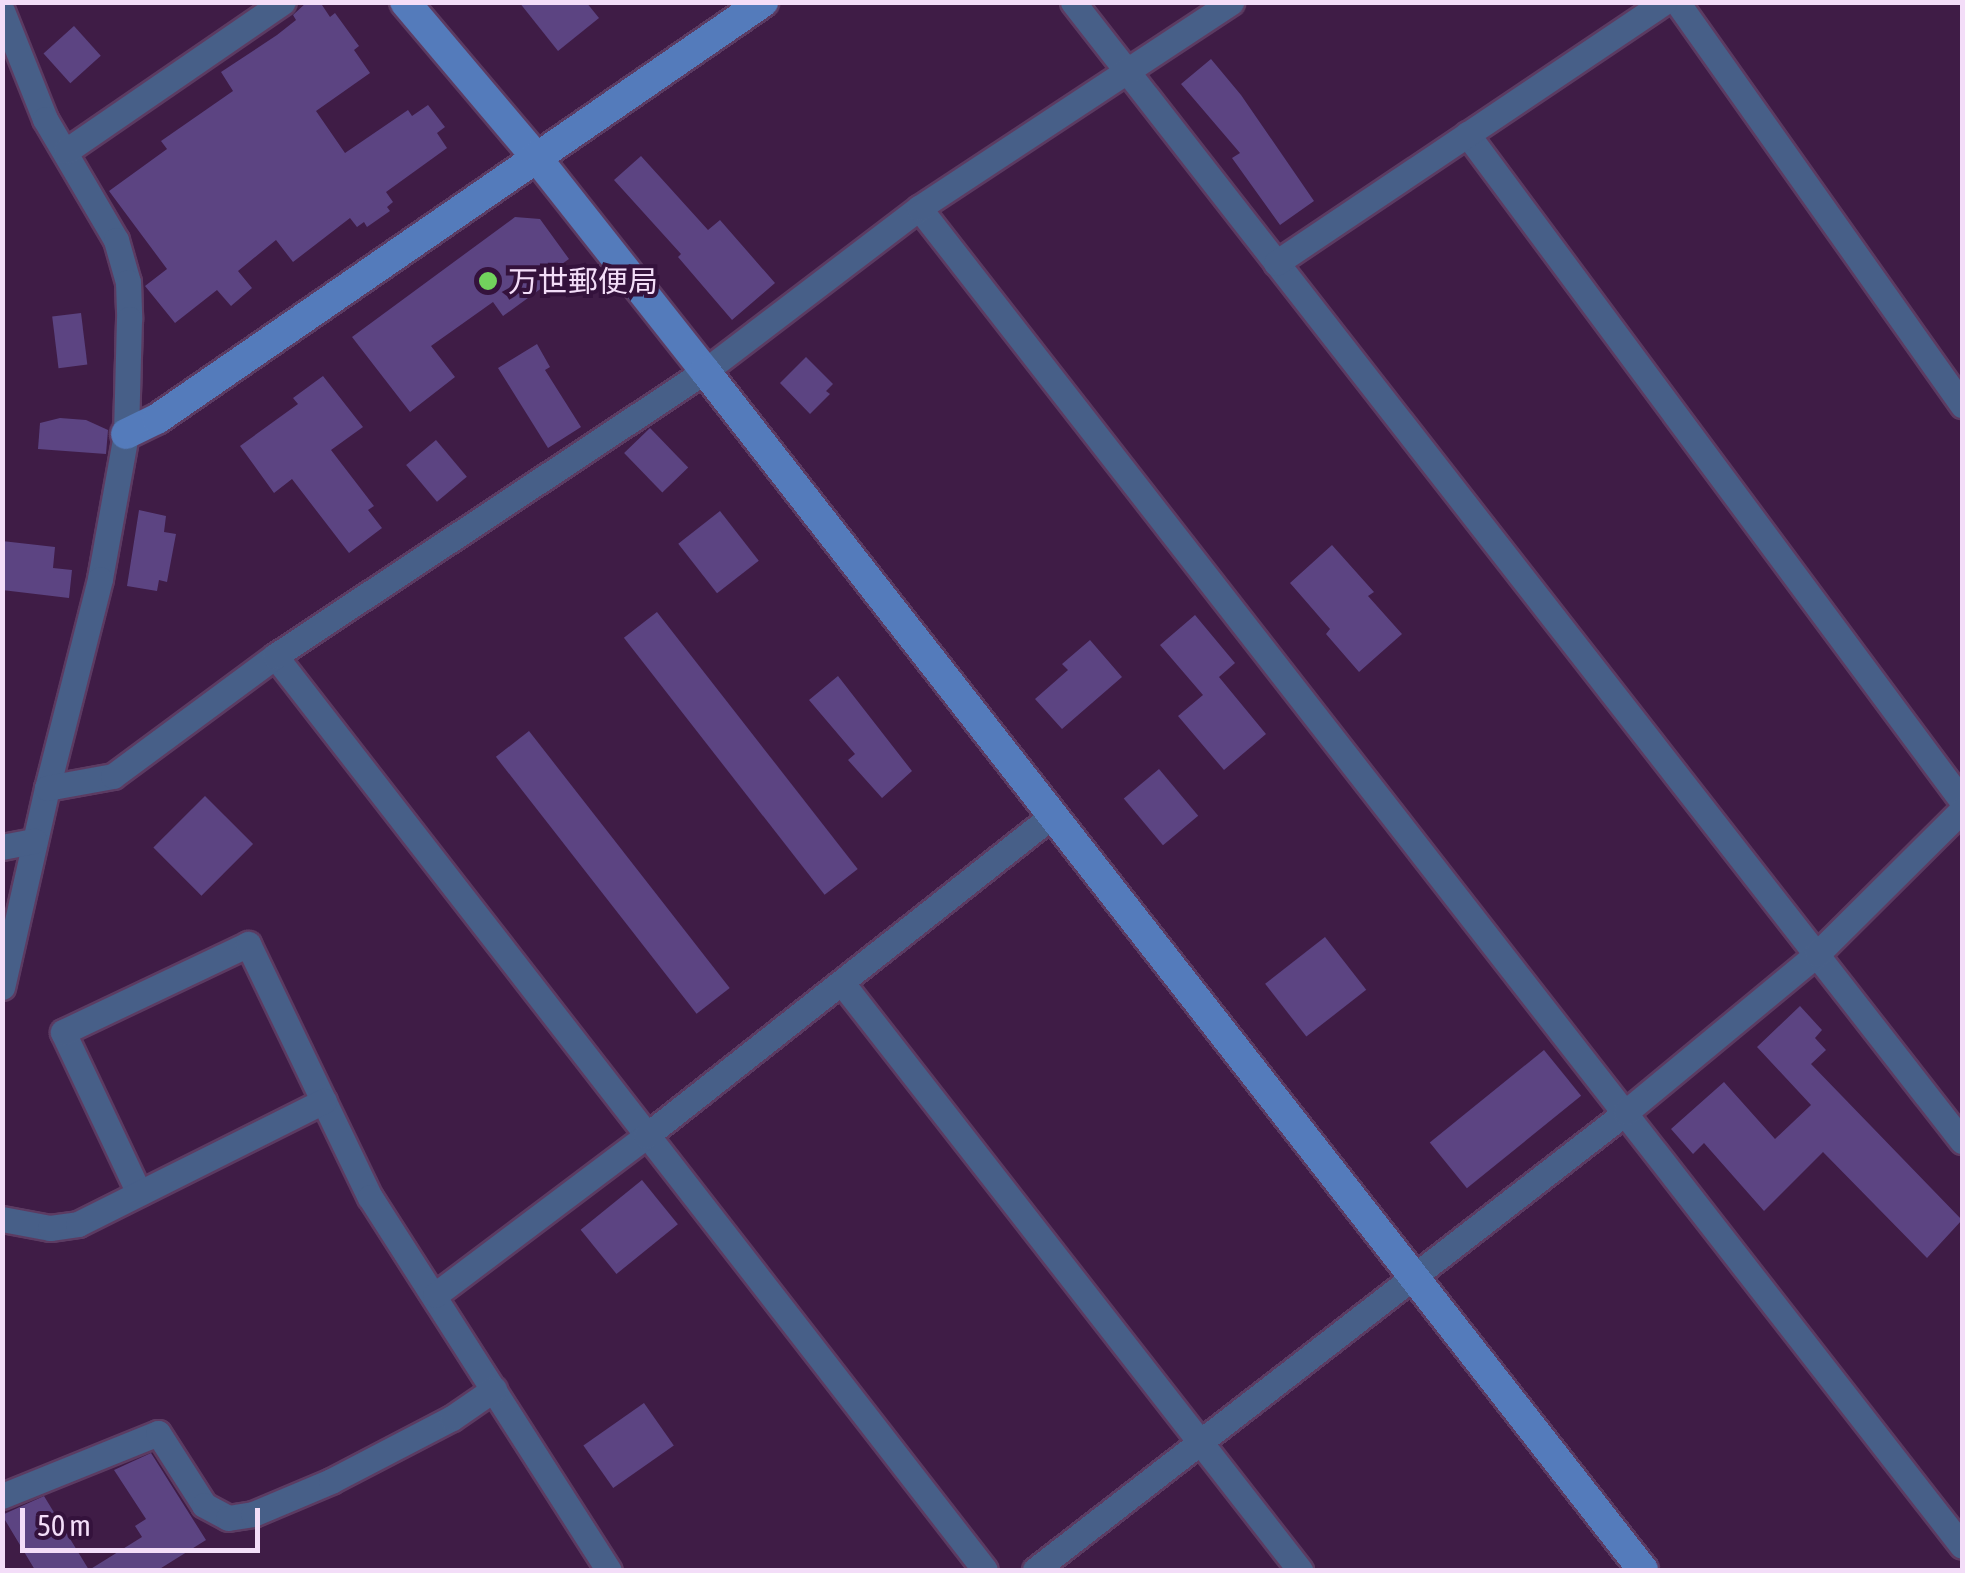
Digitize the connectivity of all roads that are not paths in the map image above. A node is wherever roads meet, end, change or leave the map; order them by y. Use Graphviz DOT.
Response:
graph roads {
  1 [pos="283,2"];
  2 [pos="405,2"];
  3 [pos="763,2"];
  4 [pos="1074,2"];
  5 [pos="1230,2"];
  6 [pos="1665,2"];
  7 [pos="1677,2"];
  8 [pos="2,11"];
  9 [pos="1127,71"];
  10 [pos="1466,134"];
  11 [pos="66,152"];
  12 [pos="536,157"];
  13 [pos="919,208"];
  14 [pos="1276,263"];
  15 [pos="705,371"];
  16 [pos="1962,405"];
  17 [pos="126,434"];
  18 [pos="275,656"];
  19 [pos="46,788"];
  20 [pos="1962,802"];
  21 [pos="1962,810"];
  22 [pos="1052,815"];
  23 [pos="34,841"];
  24 [pos="2,847"];
  25 [pos="1817,954"];
  26 [pos="842,983"];
  27 [pos="2,987"];
  28 [pos="324,1101"];
  29 [pos="1626,1112"];
  30 [pos="646,1136"];
  31 [pos="1962,1141"];
  32 [pos="139,1193"];
  33 [pos="2,1219"];
  34 [pos="1414,1277"];
  35 [pos="434,1295"];
  36 [pos="494,1389"];
  37 [pos="1201,1441"];
  38 [pos="2,1496"];
  39 [pos="1962,1546"];
  40 [pos="609,1570"];
  41 [pos="984,1570"];
  42 [pos="1035,1570"];
  43 [pos="1300,1570"];
  44 [pos="1643,1570"];
  1 -- 11 [label="street"];
  2 -- 12 [label="street"];
  3 -- 12 [label="street"];
  4 -- 9 [label="street"];
  5 -- 9 [label="street"];
  6 -- 10 [label="street"];
  7 -- 16 [label="street"];
  8 -- 11 [label="street"];
  9 -- 13 [label="street"];
  9 -- 14 [label="street"];
  10 -- 14 [label="street"];
  10 -- 20 [label="street"];
  11 -- 17 [label="street"];
  12 -- 15 [label="street"];
  12 -- 17 [label="street"];
  13 -- 15 [label="street"];
  13 -- 29 [label="street"];
  14 -- 25 [label="street"];
  15 -- 18 [label="street"];
  15 -- 22 [label="street"];
  17 -- 19 [label="street"];
  18 -- 19 [label="street"];
  18 -- 30 [label="street"];
  19 -- 23 [label="street"];
  21 -- 25 [label="street"];
  22 -- 26 [label="street"];
  22 -- 34 [label="street"];
  23 -- 24 [label="street"];
  23 -- 27 [label="street"];
  25 -- 29 [label="street"];
  25 -- 31 [label="street"];
  26 -- 30 [label="street"];
  26 -- 37 [label="street"];
  28 -- 32 [label="street"];
  28 -- 32 [label="street"];
  28 -- 35 [label="street"];
  29 -- 34 [label="street"];
  29 -- 39 [label="street"];
  30 -- 35 [label="street"];
  30 -- 41 [label="street"];
  32 -- 33 [label="street"];
  34 -- 37 [label="street"];
  34 -- 44 [label="street"];
  35 -- 36 [label="street"];
  36 -- 38 [label="street"];
  36 -- 40 [label="street"];
  37 -- 42 [label="street"];
  37 -- 43 [label="street"];
}
